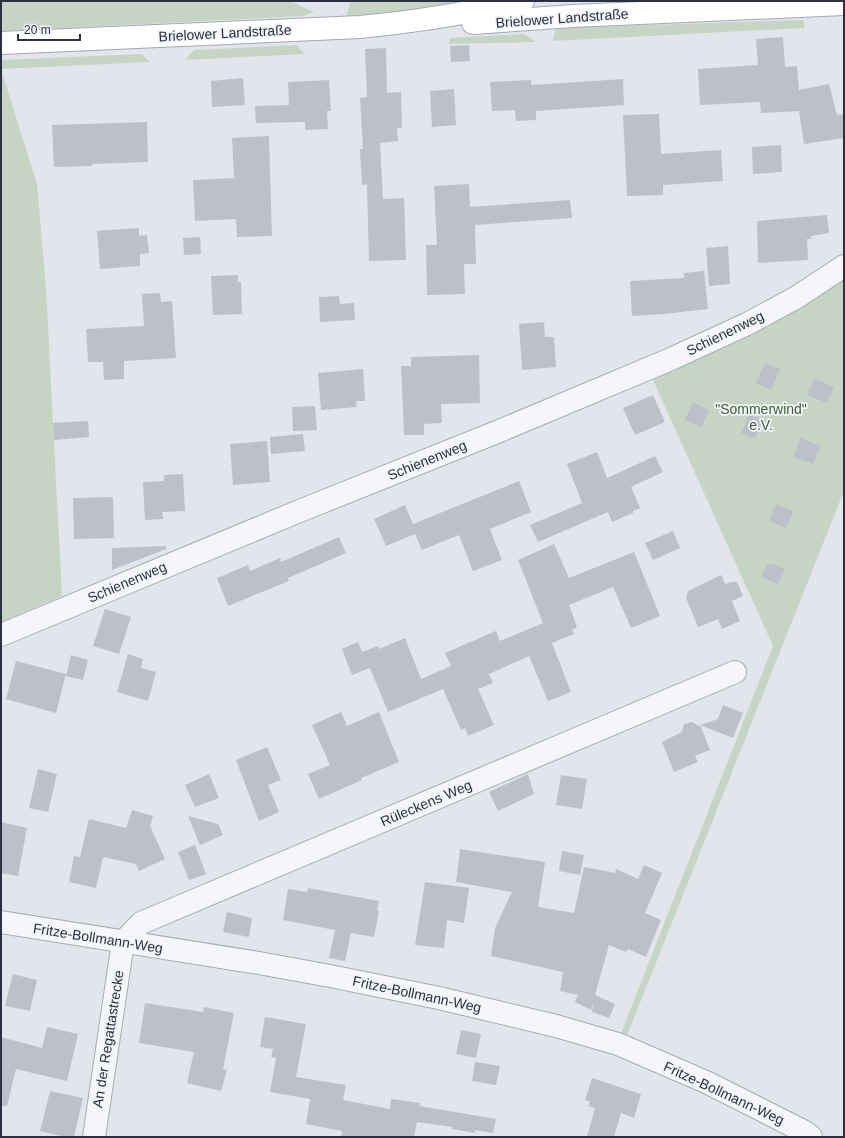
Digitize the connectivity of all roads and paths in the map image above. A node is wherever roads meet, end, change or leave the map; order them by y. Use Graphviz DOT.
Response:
graph roads {
  1 [pos="523,1"];
  2 [pos="844,4"];
  3 [pos="400,23"];
  4 [pos="1,43"];
  5 [pos="844,266"];
  6 [pos="1,635"];
  7 [pos="735,672"];
  8 [pos="1,922"];
  9 [pos="123,942"];
  10 [pos="94,1137"];
  11 [pos="812,1137"];
  1 -- 3 [label="main road, Brielower Landstraße"];
  2 -- 3 [label="main road, Brielower Landstraße"];
  3 -- 4 [label="main road, Brielower Landstraße"];
  5 -- 6 [label="street, Schienenweg"];
  7 -- 9 [label="street, Rüleckens Weg"];
  8 -- 9 [label="street, Fritze-Bollmann-Weg"];
  9 -- 10 [label="street, An der Regattastrecke"];
  9 -- 11 [label="street, Fritze-Bollmann-Weg"];
}
